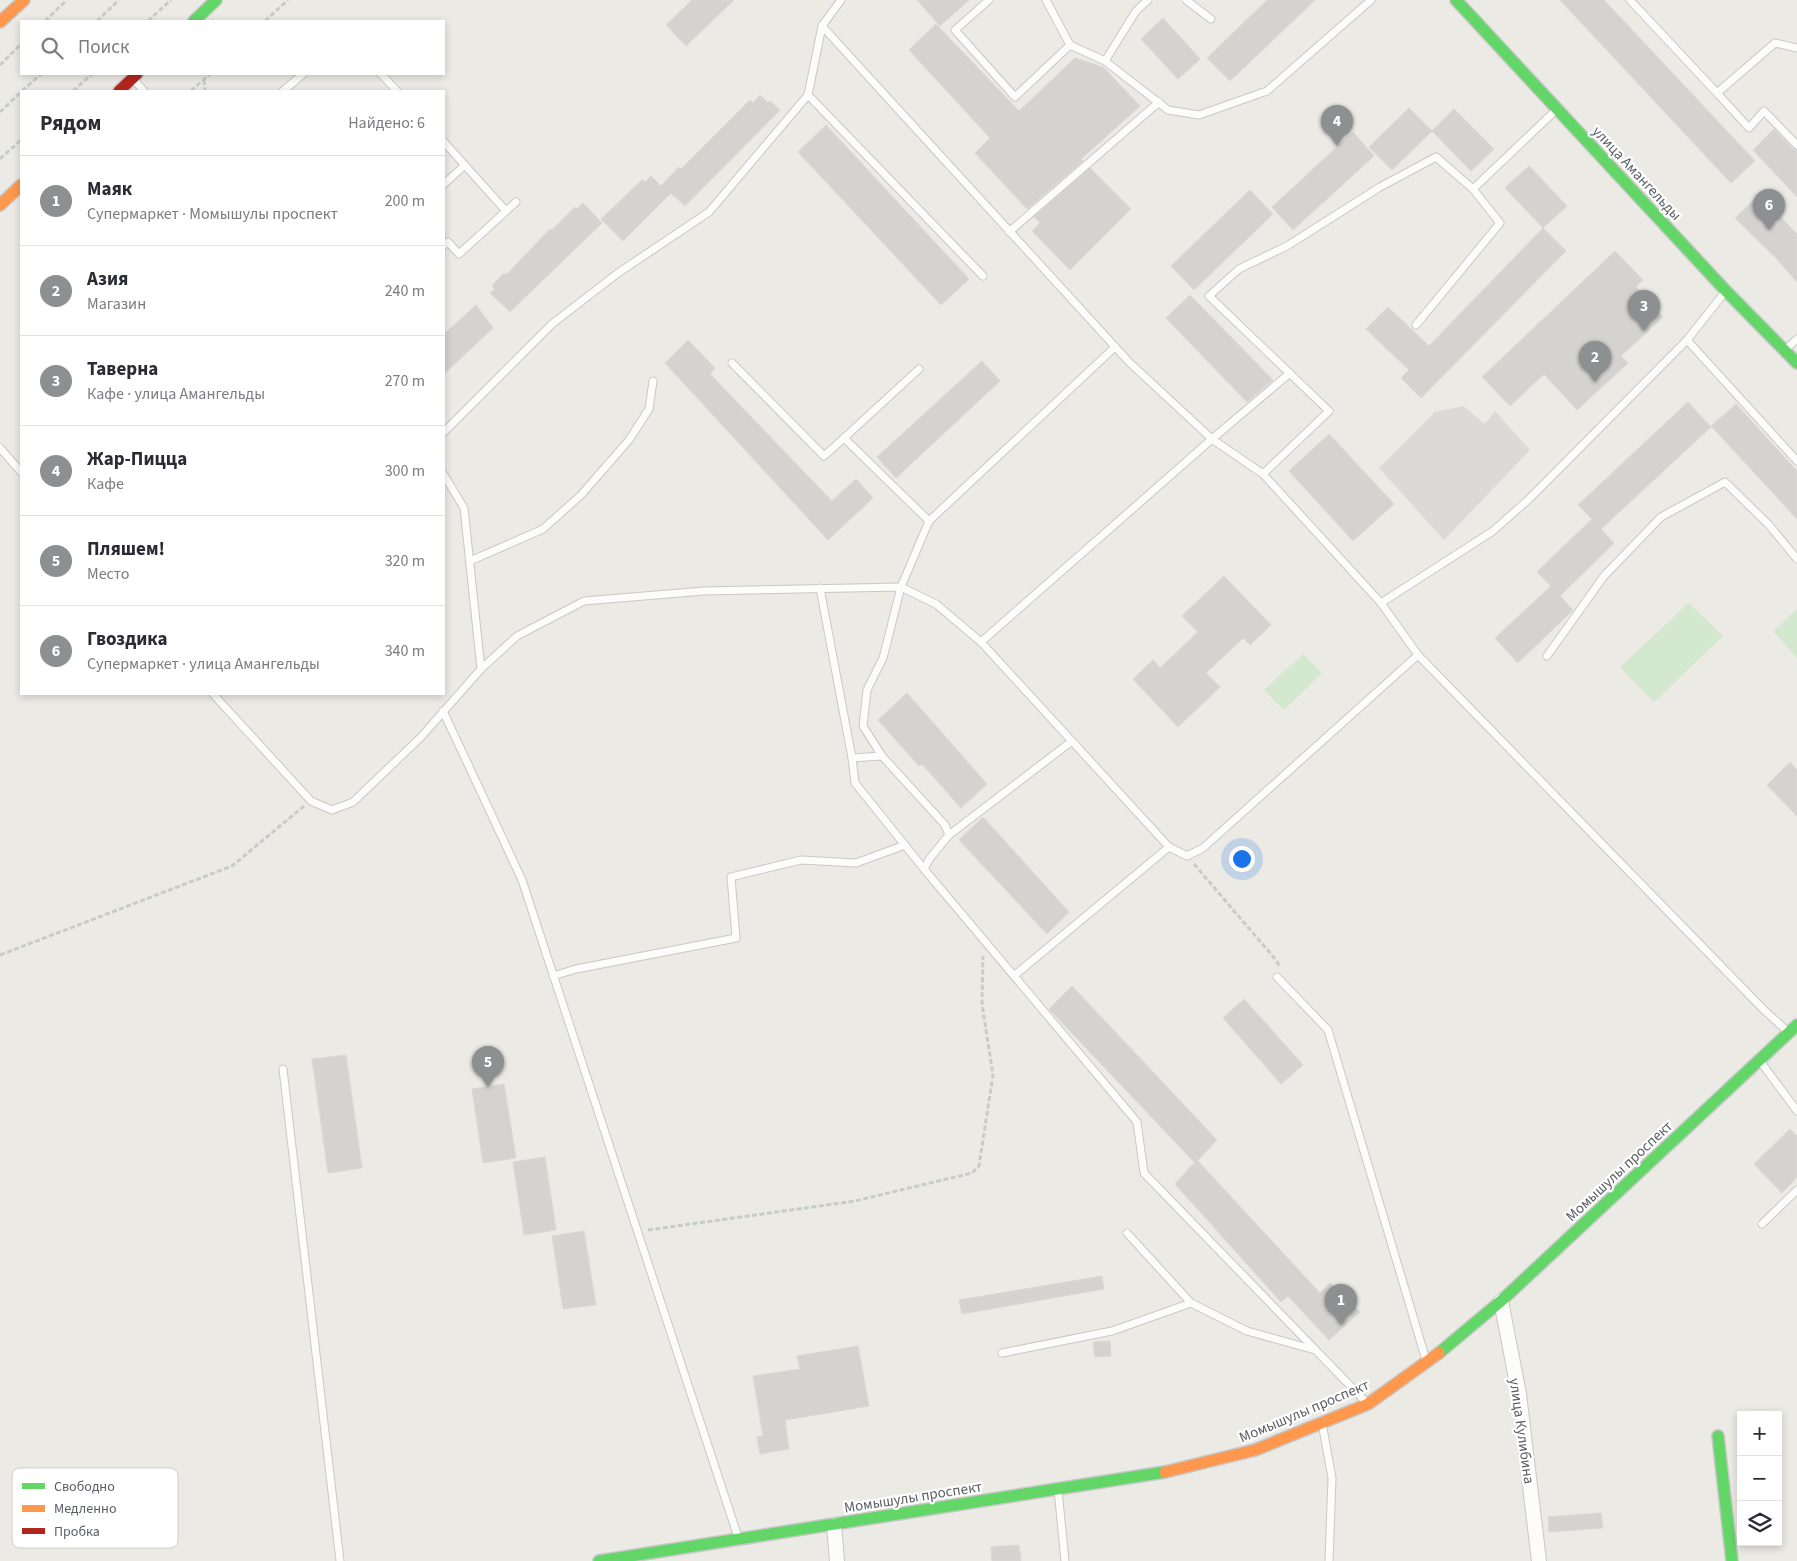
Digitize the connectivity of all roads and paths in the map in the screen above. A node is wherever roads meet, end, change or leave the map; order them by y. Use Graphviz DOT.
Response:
graph roads {
  1 [pos="24,0"];
  2 [pos="67,0"];
  3 [pos="120,0"];
  4 [pos="170,0"];
  5 [pos="216,0"];
  6 [pos="288,0"];
  7 [pos="841,0"];
  8 [pos="989,0"];
  9 [pos="1046,0"];
  10 [pos="1148,0"];
  11 [pos="1186,0"];
  12 [pos="1371,0"];
  13 [pos="1456,0"];
  14 [pos="1630,0"];
  15 [pos="1211,19"];
  16 [pos="46,20"];
  17 [pos="98,20"];
  18 [pos="149,20"];
  19 [pos="195,20"];
  20 [pos="266,20"];
  21 [pos="0,22"];
  22 [pos="822,26"];
  23 [pos="20,45"];
  24 [pos="1070,45"];
  25 [pos="1797,48"];
  26 [pos="1105,61"];
  27 [pos="0,64"];
  28 [pos="40,75"];
  29 [pos="91,75"];
  30 [pos="209,75"];
  31 [pos="302,75"];
  32 [pos="383,75"];
  33 [pos="135,76"];
  34 [pos="204,79"];
  35 [pos="24,90"];
  36 [pos="74,90"];
  37 [pos="120,90"];
  38 [pos="143,90"];
  39 [pos="192,90"];
  40 [pos="204,90"];
  41 [pos="285,90"];
  42 [pos="396,90"];
  43 [pos="1717,93"];
  44 [pos="20,94"];
  45 [pos="808,95"];
  46 [pos="1159,102"];
  47 [pos="1558,109"];
  48 [pos="0,112"];
  49 [pos="20,141"];
  50 [pos="445,143"];
  51 [pos="1797,145"];
  52 [pos="0,160"];
  53 [pos="465,165"];
  54 [pos="445,183"];
  55 [pos="20,186"];
  56 [pos="1473,189"];
  57 [pos="516,202"];
  58 [pos="0,205"];
  59 [pos="506,211"];
  60 [pos="1008,232"];
  61 [pos="445,245"];
  62 [pos="983,276"];
  63 [pos="1726,291"];
  64 [pos="1416,325"];
  65 [pos="1797,339"];
  66 [pos="1687,340"];
  67 [pos="1115,346"];
  68 [pos="1784,350"];
  69 [pos="1797,363"];
  70 [pos="732,364"];
  71 [pos="920,369"];
  72 [pos="1290,374"];
  73 [pos="653,381"];
  74 [pos="445,431"];
  75 [pos="844,438"];
  76 [pos="1212,438"];
  77 [pos="0,448"];
  78 [pos="20,461"];
  79 [pos="1797,461"];
  80 [pos="15,465"];
  81 [pos="20,471"];
  82 [pos="1263,474"];
  83 [pos="445,477"];
  84 [pos="929,521"];
  85 [pos="1797,559"];
  86 [pos="470,561"];
  87 [pos="901,587"];
  88 [pos="820,588"];
  89 [pos="1381,603"];
  90 [pos="981,642"];
  91 [pos="1418,654"];
  92 [pos="1548,656"];
  93 [pos="481,669"];
  94 [pos="214,695"];
  95 [pos="443,711"];
  96 [pos="1072,741"];
  97 [pos="882,756"];
  98 [pos="852,758"];
  99 [pos="311,801"];
  100 [pos="949,835"];
  101 [pos="905,845"];
  102 [pos="1169,847"];
  103 [pos="1187,856"];
  104 [pos="924,868"];
  105 [pos="984,938"];
  106 [pos="0,955"];
  107 [pos="1015,975"];
  108 [pos="553,976"];
  109 [pos="1277,977"];
  110 [pos="1793,1029"];
  111 [pos="1760,1061"];
  112 [pos="283,1069"];
  113 [pos="1797,1111"];
  114 [pos="1797,1190"];
  115 [pos="1762,1224"];
  116 [pos="637,1231"];
  117 [pos="1127,1233"];
  118 [pos="1502,1301"];
  119 [pos="1191,1304"];
  120 [pos="1315,1350"];
  121 [pos="1002,1353"];
  122 [pos="1427,1363"];
  123 [pos="1368,1404"];
  124 [pos="1322,1423"];
  125 [pos="1718,1436"];
  126 [pos="1058,1490"];
  127 [pos="834,1525"];
  128 [pos="739,1540"];
  129 [pos="614,1560"];
  130 [pos="340,1561"];
  131 [pos="599,1561"];
  132 [pos="837,1561"];
  133 [pos="1065,1561"];
  134 [pos="1329,1561"];
  135 [pos="1539,1561"];
  136 [pos="1732,1561"];
  1 -- 21 [label="street"];
  2 -- 16 [label="path"];
  3 -- 17 [label="path"];
  4 -- 18 [label="path"];
  5 -- 19 [label="street"];
  6 -- 20 [label="path"];
  7 -- 22 [label="lane"];
  8 -- 24 [label="lane"];
  9 -- 24 [label="lane"];
  10 -- 26 [label="lane"];
  11 -- 15 [label="lane"];
  12 -- 46 [label="lane"];
  13 -- 47 [label="street, улица Амангельды"];
  14 -- 43 [label="lane"];
  22 -- 45 [label="lane"];
  22 -- 60 [label="lane"];
  23 -- 27 [label="path"];
  24 -- 26 [label="lane"];
  25 -- 43 [label="lane"];
  26 -- 46 [label="lane"];
  28 -- 35 [label="path"];
  29 -- 36 [label="path"];
  30 -- 34 [label="path"];
  31 -- 41 [label="lane"];
  32 -- 42 [label="lane"];
  33 -- 37 [label="street"];
  33 -- 38 [label="lane"];
  34 -- 39 [label="path"];
  34 -- 40 [label="path"];
  43 -- 51 [label="lane"];
  44 -- 48 [label="path"];
  45 -- 62 [label="lane"];
  45 -- 74 [label="lane"];
  46 -- 60 [label="lane"];
  47 -- 56 [label="lane"];
  47 -- 63 [label="street, улица Амангельды"];
  49 -- 52 [label="path"];
  50 -- 53 [label="lane"];
  53 -- 54 [label="lane"];
  53 -- 59 [label="lane"];
  55 -- 58 [label="street"];
  56 -- 64 [label="lane"];
  56 -- 72 [label="lane"];
  57 -- 59 [label="lane"];
  59 -- 61 [label="lane"];
  60 -- 67 [label="lane"];
  63 -- 66 [label="lane"];
  63 -- 68 [label="street, улица Амангельды"];
  65 -- 68 [label="lane"];
  66 -- 79 [label="lane"];
  66 -- 89 [label="lane"];
  67 -- 76 [label="lane"];
  67 -- 84 [label="lane"];
  68 -- 69 [label="street, улица Амангельды"];
  70 -- 75 [label="lane"];
  71 -- 75 [label="lane"];
  72 -- 76 [label="lane"];
  72 -- 82 [label="lane"];
  73 -- 86 [label="lane"];
  75 -- 84 [label="lane"];
  76 -- 82 [label="lane"];
  76 -- 90 [label="lane"];
  77 -- 80 [label="lane"];
  78 -- 80 [label="lane"];
  80 -- 81 [label="lane"];
  82 -- 89 [label="lane"];
  83 -- 86 [label="lane"];
  84 -- 87 [label="lane"];
  85 -- 92 [label="lane"];
  86 -- 93 [label="lane"];
  87 -- 88 [label="lane"];
  87 -- 90 [label="lane"];
  87 -- 97 [label="lane"];
  88 -- 93 [label="lane"];
  88 -- 98 [label="lane"];
  89 -- 91 [label="lane"];
  90 -- 96 [label="lane"];
  91 -- 103 [label="lane"];
  91 -- 110 [label="lane"];
  93 -- 95 [label="lane"];
  94 -- 99 [label="lane"];
  95 -- 99 [label="lane"];
  95 -- 108 [label="lane"];
  96 -- 100 [label="lane"];
  96 -- 102 [label="lane"];
  97 -- 98 [label="lane"];
  97 -- 100 [label="lane"];
  98 -- 101 [label="lane"];
  99 -- 106 [label="path"];
  100 -- 104 [label="lane"];
  101 -- 104 [label="lane"];
  101 -- 108 [label="lane"];
  102 -- 103 [label="lane"];
  102 -- 107 [label="lane"];
  103 -- 109 [label="path"];
  104 -- 105 [label="lane"];
  105 -- 107 [label="lane"];
  105 -- 116 [label="path"];
  107 -- 120 [label="lane"];
  108 -- 116 [label="lane"];
  109 -- 122 [label="lane"];
  110 -- 111 [label="street, Момышулы проспект"];
  111 -- 113 [label="lane"];
  111 -- 118 [label="street, Момышулы проспект"];
  112 -- 130 [label="lane"];
  114 -- 115 [label="lane"];
  116 -- 128 [label="lane"];
  117 -- 119 [label="lane"];
  118 -- 122 [label="street, Момышулы проспект"];
  118 -- 135 [label="street, улица Кулибина"];
  119 -- 120 [label="lane"];
  119 -- 121 [label="lane"];
  120 -- 123 [label="lane"];
  122 -- 123 [label="street, Момышулы проспект"];
  123 -- 124 [label="street, Момышулы проспект"];
  124 -- 126 [label="street, Момышулы проспект"];
  124 -- 134 [label="lane"];
  125 -- 136 [label="street"];
  126 -- 127 [label="street, Момышулы проспект"];
  126 -- 133 [label="lane"];
  127 -- 128 [label="street, Момышулы проспект"];
  127 -- 132 [label="street"];
  128 -- 129 [label="street, Момышулы проспект"];
  129 -- 131 [label="street, Момышулы проспект"];
}
